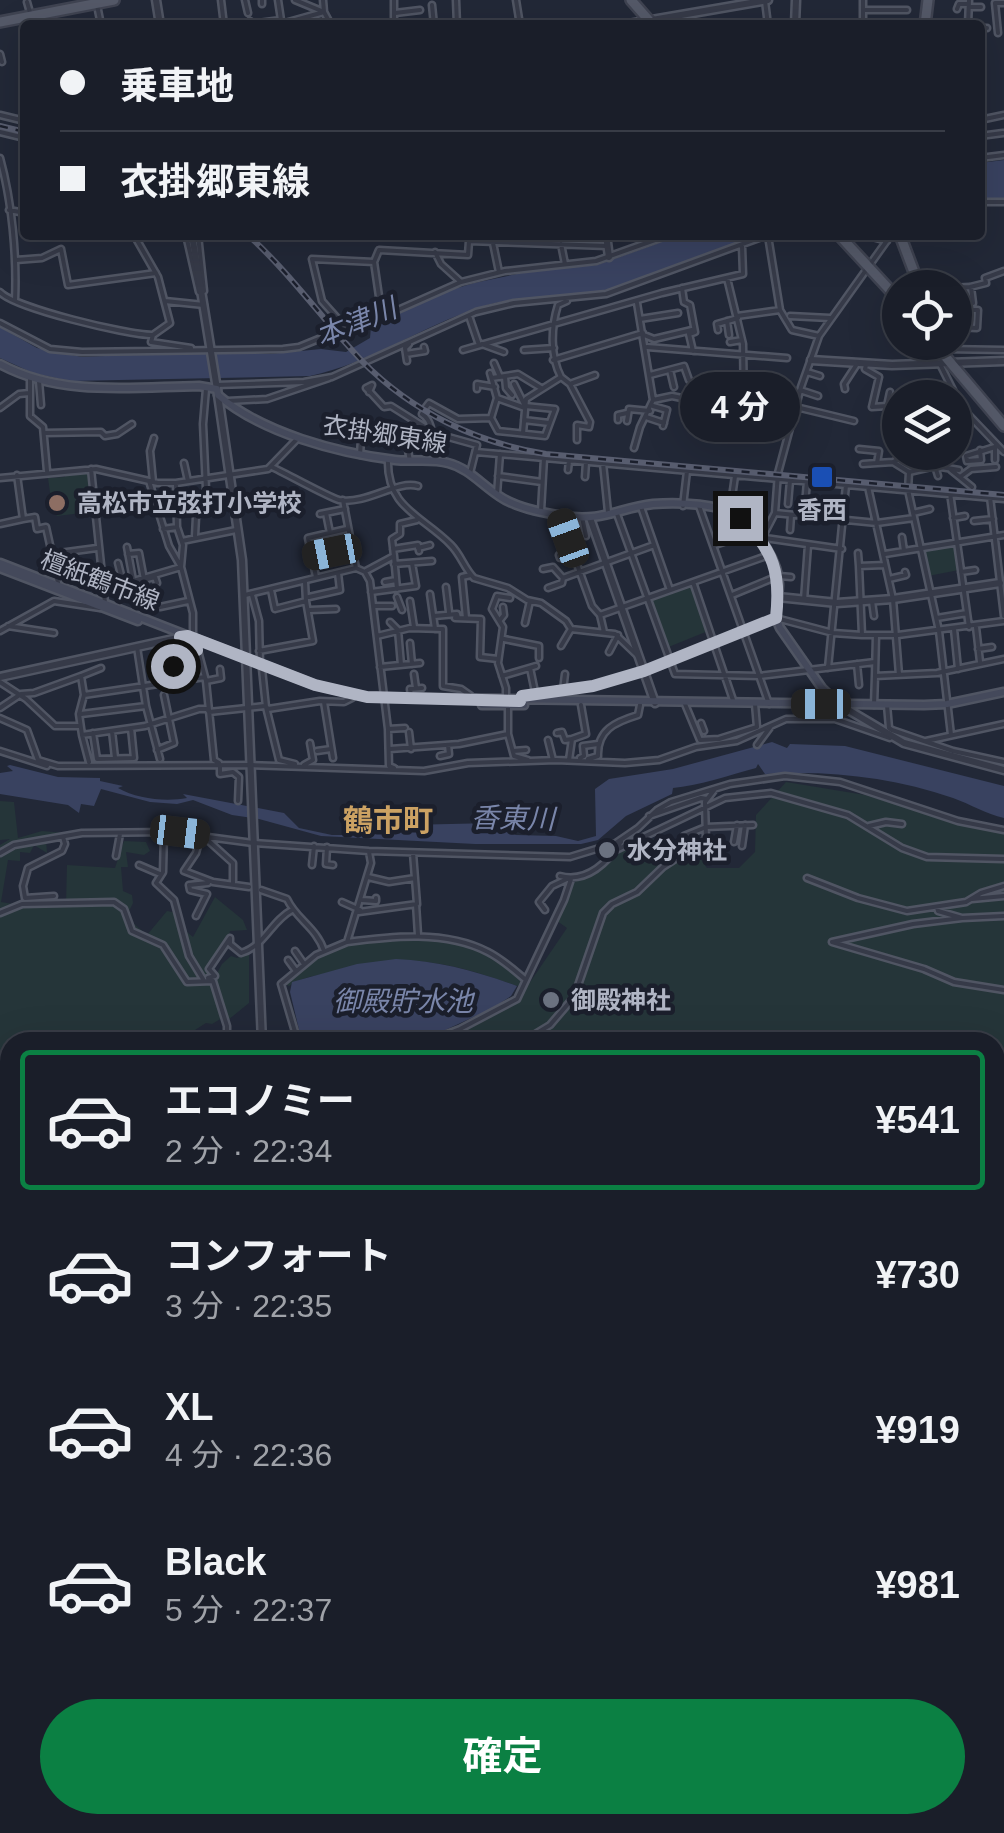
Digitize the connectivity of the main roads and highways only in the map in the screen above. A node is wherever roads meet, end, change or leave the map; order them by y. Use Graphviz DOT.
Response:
graph roads {
  1 [pos="114,0"];
  2 [pos="631,0"];
  3 [pos="97,2"];
  4 [pos="73,4"];
  5 [pos="35,19"];
  6 [pos="0,20"];
  7 [pos="649,20"];
  8 [pos="844,240"];
  9 [pos="902,240"];
  10 [pos="913,270"];
  11 [pos="882,282"];
  12 [pos="947,360"];
  13 [pos="0,364"];
  14 [pos="1004,424"];
  15 [pos="0,563"];
  16 [pos="103,605"];
  17 [pos="261,666"];
  18 [pos="1004,692"];
  19 [pos="384,701"];
  20 [pos="507,701"];
  21 [pos="520,703"];
  22 [pos="655,703"];
  23 [pos="840,704"];
  1 -- 3 [label="main road"];
  2 -- 7 [label="main road"];
  3 -- 4 [label="main road"];
  4 -- 5 [label="main road"];
  5 -- 6 [label="main road"];
  8 -- 11 [label="main road"];
  9 -- 10 [label="main road"];
  12 -- 14 [label="main road"];
  13 -- 23 [label="main road, 衣掛郷東線"];
  15 -- 16 [label="main road, 檀紙鶴市線"];
  15 -- 16 [label="main road, 檀紙鶴市線"];
  16 -- 17 [label="main road, 檀紙鶴市線"];
  17 -- 19 [label="main road, 檀紙鶴市線"];
  17 -- 19 [label="main road, 檀紙鶴市線"];
  18 -- 23 [label="main road"];
  19 -- 20 [label="main road, 檀紙鶴市線"];
  19 -- 20 [label="main road, 檀紙鶴市線"];
  20 -- 21 [label="main road, 檀紙鶴市線"];
  21 -- 22 [label="main road, 檀紙鶴市線"];
  21 -- 22 [label="main road, 檀紙鶴市線"];
  22 -- 23 [label="main road, 檀紙鶴市線"];
}
